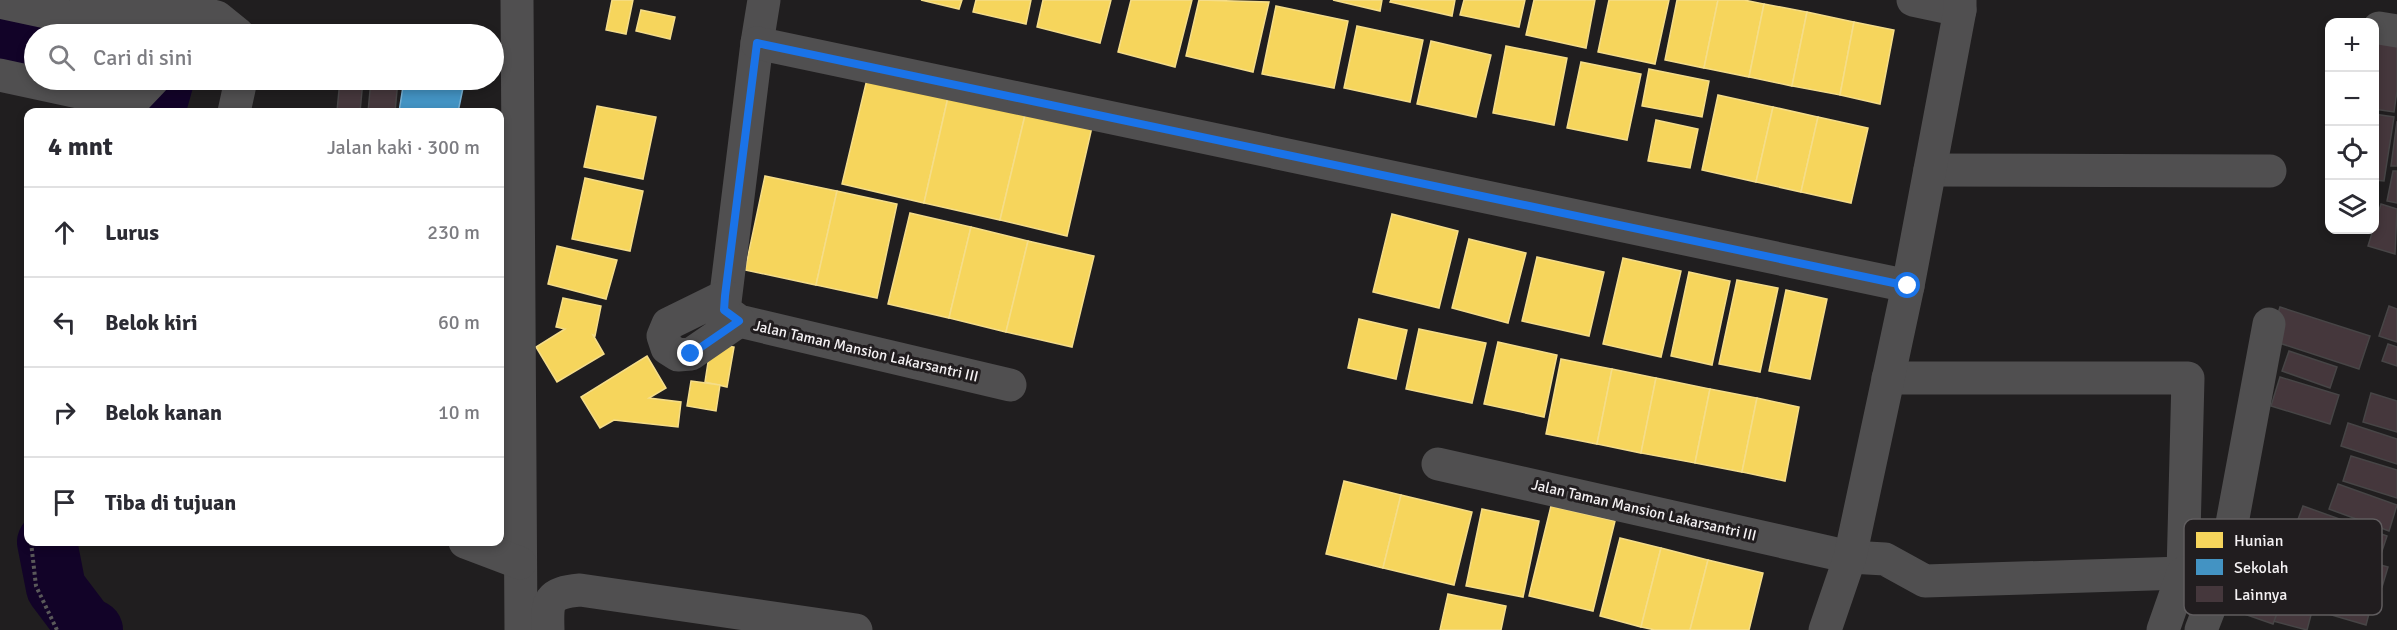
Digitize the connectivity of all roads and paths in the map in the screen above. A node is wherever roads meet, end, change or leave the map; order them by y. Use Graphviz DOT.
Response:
graph roads {
  1 [pos="517,0"];
  2 [pos="764,0"];
  3 [pos="1913,0"];
  4 [pos="0,2"];
  5 [pos="1960,5"];
  6 [pos="204,24"];
  7 [pos="757,43"];
  8 [pos="0,75"];
  9 [pos="24,80"];
  10 [pos="69,90"];
  11 [pos="143,90"];
  12 [pos="240,90"];
  13 [pos="235,108"];
  14 [pos="1930,170"];
  15 [pos="2270,171"];
  16 [pos="1908,286"];
  17 [pos="2269,324"];
  18 [pos="1888,378"];
  19 [pos="1010,385"];
  20 [pos="1438,464"];
  21 [pos="2184,519"];
  22 [pos="2233,519"];
  23 [pos="2184,534"];
  24 [pos="31,546"];
  25 [pos="475,546"];
  26 [pos="1850,557"];
  27 [pos="520,563"];
  28 [pos="2183,573"];
  29 [pos="2207,615"];
  30 [pos="57,630"];
  31 [pos="521,630"];
  32 [pos="548,630"];
  33 [pos="856,630"];
  34 [pos="1825,630"];
  35 [pos="2163,630"];
  36 [pos="2201,630"];
  1 -- 27 [label="street"];
  2 -- 7 [label="street"];
  3 -- 5 [label="street"];
  4 -- 6 [label="street"];
  5 -- 14 [label="street"];
  7 -- 16 [label="street"];
  7 -- 19 [label="street, Jalan Taman Mansion Lakarsantri III"];
  8 -- 9 [label="street"];
  10 -- 11 [label="street"];
  12 -- 13 [label="street"];
  14 -- 15 [label="street"];
  14 -- 16 [label="street"];
  16 -- 18 [label="street"];
  17 -- 22 [label="street"];
  18 -- 21 [label="street"];
  18 -- 26 [label="street"];
  20 -- 26 [label="street, Jalan Taman Mansion Lakarsantri III"];
  23 -- 28 [label="street"];
  24 -- 30 [label="path"];
  25 -- 27 [label="street"];
  26 -- 28 [label="street, Jalan Taman Mansion Lakarsantri III"];
  26 -- 34 [label="street"];
  27 -- 31 [label="street"];
  28 -- 35 [label="street"];
  29 -- 36 [label="street"];
  32 -- 33 [label="street"];
}
